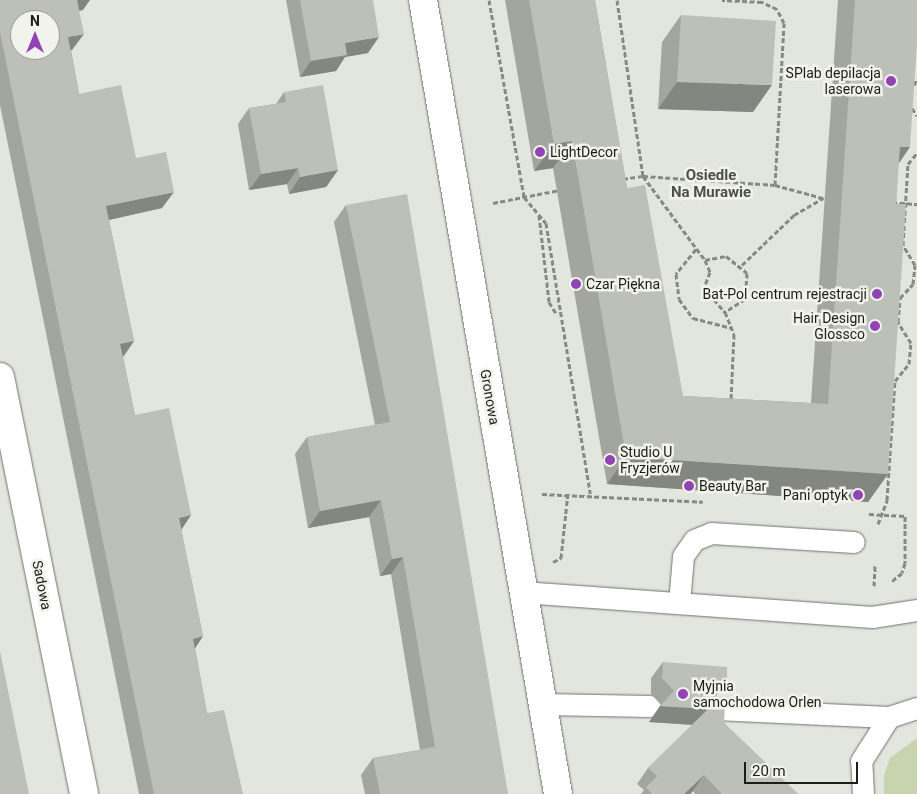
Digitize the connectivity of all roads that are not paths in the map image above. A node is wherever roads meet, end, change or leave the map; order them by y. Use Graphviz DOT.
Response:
graph roads {
  1 [pos="423,0"];
  2 [pos="0,377"];
  3 [pos="854,542"];
  4 [pos="522,592"];
  5 [pos="679,603"];
  6 [pos="914,612"];
  7 [pos="542,704"];
  8 [pos="650,706"];
  9 [pos="917,708"];
  10 [pos="715,709"];
  11 [pos="889,717"];
  12 [pos="84,794"];
  13 [pos="558,794"];
  14 [pos="863,794"];
  1 -- 4 [label="street, Gronowa"];
  2 -- 12 [label="street, Sadowa"];
  3 -- 5 [label="lane"];
  4 -- 5 [label="lane"];
  4 -- 7 [label="street, Gronowa"];
  5 -- 6 [label="lane"];
  7 -- 8 [label="lane"];
  7 -- 13 [label="street, Gronowa"];
  9 -- 11 [label="lane"];
  10 -- 11 [label="lane"];
  11 -- 14 [label="lane"];
}
